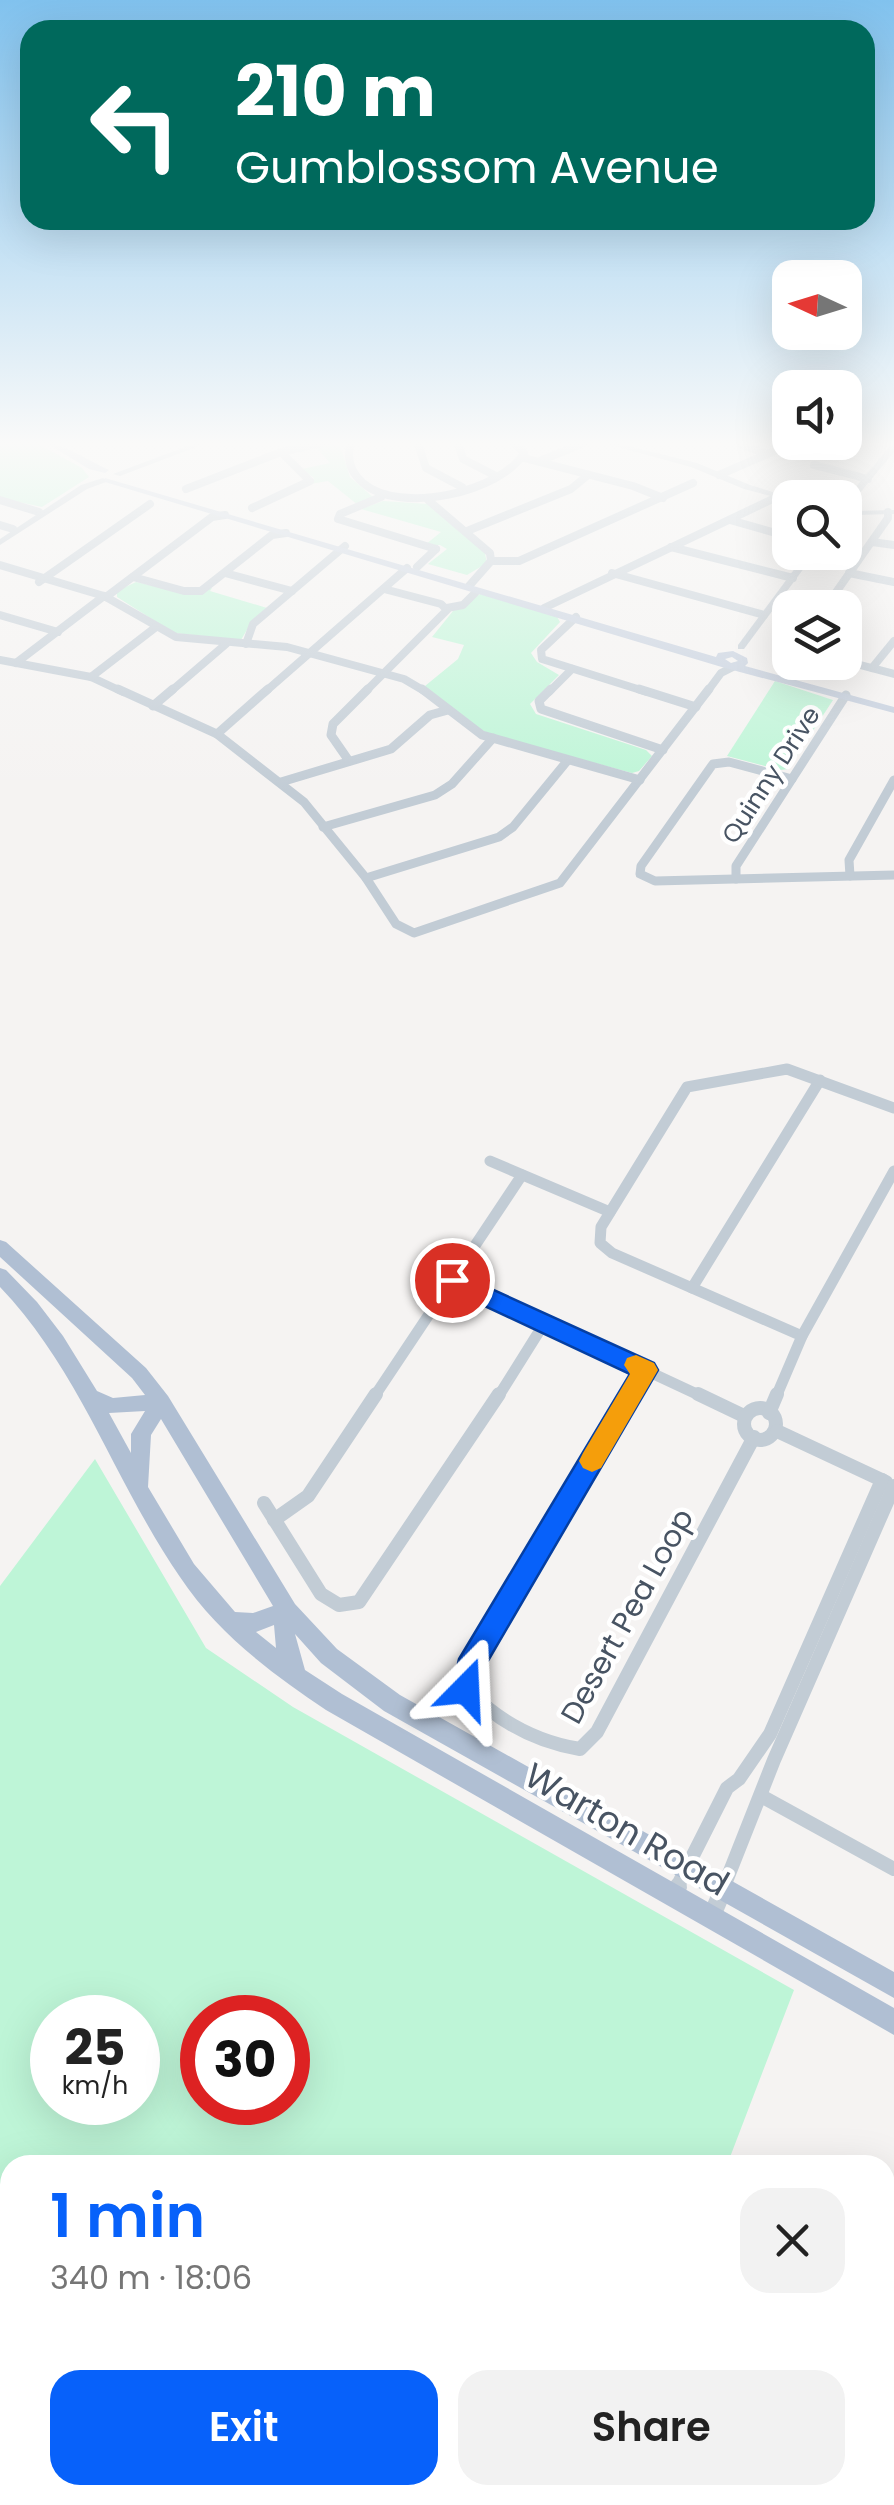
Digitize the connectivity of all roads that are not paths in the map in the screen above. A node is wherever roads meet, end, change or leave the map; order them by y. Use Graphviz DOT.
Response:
graph roads {
  1 [pos="73,558"];
  2 [pos="156,558"];
  3 [pos="242,558"];
  4 [pos="330,558"];
  5 [pos="381,558"];
  6 [pos="424,558"];
  7 [pos="490,558"];
  8 [pos="524,558"];
  9 [pos="646,558"];
  10 [pos="714,558"];
  11 [pos="860,558"];
  12 [pos="491,561"];
  13 [pos="412,567"];
  14 [pos="0,568"];
  15 [pos="799,570"];
  16 [pos="225,573"];
  17 [pos="612,573"];
  18 [pos="849,573"];
  19 [pos="132,577"];
  20 [pos="793,578"];
  21 [pos="42,580"];
  22 [pos="894,582"];
  23 [pos="472,588"];
  24 [pos="384,589"];
  25 [pos="837,590"];
  26 [pos="292,591"];
  27 [pos="105,596"];
  28 [pos="546,606"];
  29 [pos="446,608"];
  30 [pos="764,615"];
  31 [pos="0,616"];
  32 [pos="576,617"];
  33 [pos="156,627"];
  34 [pos="58,632"];
  35 [pos="894,641"];
  36 [pos="226,644"];
  37 [pos="246,644"];
  38 [pos="309,656"];
  39 [pos="0,660"];
  40 [pos="731,660"];
  41 [pos="16,663"];
  42 [pos="862,665"];
  43 [pos="872,668"];
  44 [pos="572,670"];
  45 [pos="894,674"];
  46 [pos="382,676"];
  47 [pos="91,677"];
  48 [pos="846,696"];
  49 [pos="153,706"];
  50 [pos="696,707"];
  51 [pos="894,708"];
  52 [pos="448,710"];
  53 [pos="218,734"];
  54 [pos="493,738"];
  55 [pos="664,750"];
  56 [pos="568,760"];
  57 [pos="349,761"];
  58 [pos="792,779"];
  59 [pos="640,780"];
  60 [pos="894,780"];
  61 [pos="281,782"];
  62 [pos="323,827"];
  63 [pos="894,875"];
  64 [pos="850,876"];
  65 [pos="366,878"];
  66 [pos="736,879"];
  67 [pos="820,1080"];
  68 [pos="894,1108"];
  69 [pos="490,1161"];
  70 [pos="894,1170"];
  71 [pos="522,1175"];
  72 [pos="610,1212"];
  73 [pos="0,1246"];
  74 [pos="433,1271"];
  75 [pos="0,1275"];
  76 [pos="452,1280"];
  77 [pos="692,1288"];
  78 [pos="544,1322"];
  79 [pos="802,1336"];
  80 [pos="646,1370"];
  81 [pos="88,1396"];
  82 [pos="162,1402"];
  83 [pos="769,1413"];
  84 [pos="744,1416"];
  85 [pos="777,1431"];
  86 [pos="754,1437"];
  87 [pos="890,1484"];
  88 [pos="138,1488"];
  89 [pos="264,1503"];
  90 [pos="274,1520"];
  91 [pos="288,1611"];
  92 [pos="229,1622"];
  93 [pos="298,1679"];
  94 [pos="761,1796"];
  95 [pos="894,1869"];
  96 [pos="705,1881"];
  97 [pos="693,1907"];
  98 [pos="894,1986"];
  99 [pos="894,2022"];
  1 -- 21 [label="street"];
  2 -- 19 [label="street"];
  3 -- 16 [label="street"];
  4 -- 26 [label="street"];
  5 -- 13 [label="main road"];
  6 -- 13 [label="street"];
  7 -- 12 [label="street"];
  8 -- 12 [label="street"];
  9 -- 17 [label="street"];
  10 -- 20 [label="street"];
  11 -- 18 [label="street"];
  12 -- 23 [label="street"];
  13 -- 23 [label="main road"];
  13 -- 24 [label="street"];
  14 -- 21 [label="street"];
  15 -- 20 [label="street"];
  16 -- 19 [label="street"];
  16 -- 26 [label="street"];
  17 -- 28 [label="street"];
  17 -- 30 [label="street"];
  18 -- 22 [label="street"];
  18 -- 25 [label="street"];
  19 -- 27 [label="street"];
  20 -- 30 [label="street"];
  21 -- 27 [label="street"];
  23 -- 28 [label="main road"];
  23 -- 29 [label="street"];
  24 -- 29 [label="street"];
  24 -- 38 [label="street"];
  26 -- 37 [label="street"];
  27 -- 33 [label="street"];
  27 -- 34 [label="street"];
  28 -- 32 [label="main road"];
  28 -- 40 [label="main road"];
  29 -- 46 [label="street"];
  30 -- 40 [label="street"];
  31 -- 34 [label="street"];
  32 -- 40 [label="main road"];
  32 -- 44 [label="street"];
  33 -- 36 [label="street"];
  33 -- 47 [label="street"];
  34 -- 41 [label="street"];
  35 -- 43 [label="street"];
  36 -- 37 [label="street"];
  36 -- 49 [label="street"];
  37 -- 38 [label="street"];
  38 -- 46 [label="street"];
  38 -- 53 [label="street"];
  39 -- 41 [label="street"];
  40 -- 48 [label="main road"];
  40 -- 50 [label="street"];
  40 -- 51 [label="main road"];
  41 -- 47 [label="street"];
  42 -- 43 [label="street"];
  43 -- 45 [label="street"];
  44 -- 50 [label="street"];
  44 -- 55 [label="street"];
  46 -- 52 [label="street"];
  46 -- 57 [label="street"];
  47 -- 49 [label="street"];
  48 -- 51 [label="main road"];
  48 -- 58 [label="street, Quinny Drive"];
  49 -- 53 [label="street"];
  50 -- 55 [label="street"];
  52 -- 54 [label="street"];
  52 -- 57 [label="street"];
  53 -- 61 [label="street"];
  54 -- 56 [label="street"];
  54 -- 62 [label="street"];
  55 -- 59 [label="street"];
  56 -- 59 [label="street"];
  56 -- 65 [label="street"];
  57 -- 61 [label="street"];
  58 -- 66 [label="street, Quinny Drive"];
  58 -- 66 [label="street"];
  59 -- 65 [label="street"];
  60 -- 64 [label="street"];
  61 -- 62 [label="street"];
  62 -- 65 [label="street"];
  63 -- 64 [label="street"];
  64 -- 66 [label="street"];
  67 -- 68 [label="street"];
  67 -- 72 [label="street"];
  67 -- 77 [label="street"];
  69 -- 71 [label="street"];
  70 -- 79 [label="street"];
  71 -- 72 [label="street"];
  71 -- 76 [label="street"];
  72 -- 77 [label="street"];
  73 -- 82 [label="main road, Warton Road"];
  74 -- 76 [label="street"];
  75 -- 81 [label="main road, Warton Road"];
  76 -- 78 [label="street"];
  76 -- 90 [label="street"];
  77 -- 79 [label="street"];
  78 -- 80 [label="street"];
  78 -- 90 [label="street"];
  79 -- 83 [label="street"];
  80 -- 84 [label="street"];
  80 -- 86 [label="street, Desert Pea Loop"];
  81 -- 82 [label="main road"];
  81 -- 88 [label="main road, Warton Road"];
  82 -- 88 [label="main road"];
  82 -- 91 [label="main road, Warton Road"];
  83 -- 84 [label="street"];
  83 -- 85 [label="street"];
  84 -- 86 [label="street"];
  85 -- 86 [label="street"];
  85 -- 87 [label="street"];
  87 -- 94 [label="street"];
  87 -- 96 [label="street"];
  88 -- 92 [label="main road, Warton Road"];
  89 -- 90 [label="street"];
  91 -- 92 [label="main road"];
  91 -- 93 [label="main road"];
  91 -- 96 [label="main road, Warton Road"];
  92 -- 93 [label="main road, Warton Road"];
  93 -- 97 [label="main road, Warton Road"];
  94 -- 95 [label="street"];
  94 -- 96 [label="street"];
  96 -- 97 [label="main road"];
  96 -- 98 [label="main road, Warton Road"];
  97 -- 99 [label="main road, Warton Road"];
}
